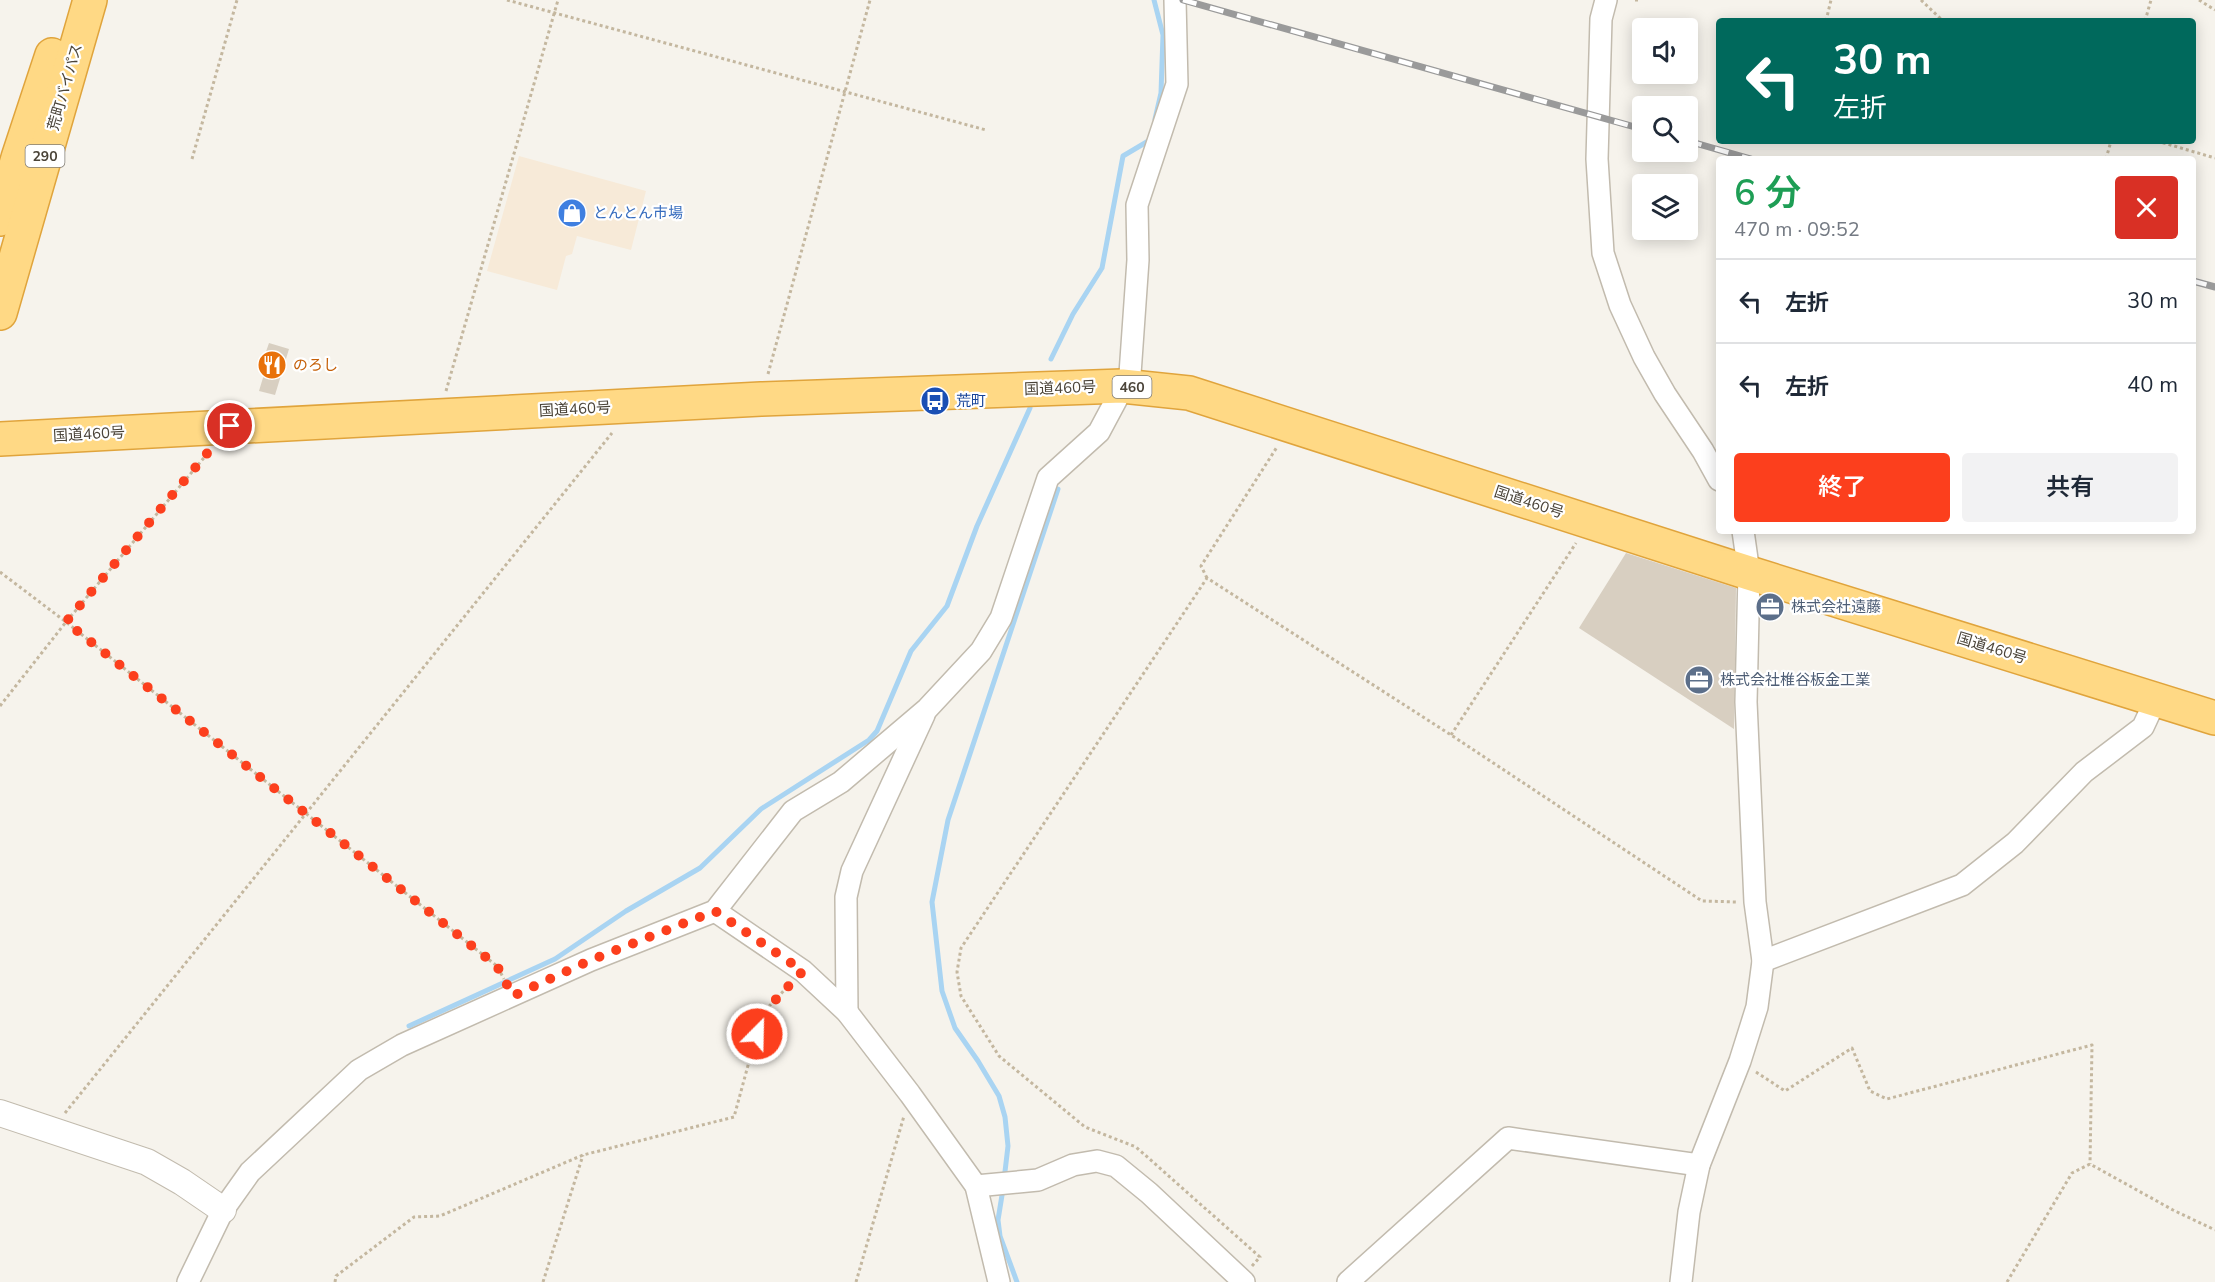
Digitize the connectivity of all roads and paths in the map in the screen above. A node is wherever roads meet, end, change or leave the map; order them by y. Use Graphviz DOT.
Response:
graph roads {
  1 [pos="72,0"];
  2 [pos="90,0"];
  3 [pos="237,0"];
  4 [pos="507,0"];
  5 [pos="558,0"];
  6 [pos="870,0"];
  7 [pos="1175,0"];
  8 [pos="1606,0"];
  9 [pos="1831,0"];
  10 [pos="1921,0"];
  11 [pos="2151,0"];
  12 [pos="2199,0"];
  13 [pos="2215,10"];
  14 [pos="555,13"];
  15 [pos="1827,18"];
  16 [pos="1940,18"];
  17 [pos="2146,18"];
  18 [pos="845,92"];
  19 [pos="986,130"];
  20 [pos="2167,144"];
  21 [pos="2215,158"];
  22 [pos="192,159"];
  23 [pos="0,219"];
  24 [pos="0,313"];
  25 [pos="1122,386"];
  26 [pos="761,399"];
  27 [pos="634,406"];
  28 [pos="439,415"];
  29 [pos="230,426"];
  30 [pos="1291,426"];
  31 [pos="0,440"];
  32 [pos="1716,475"];
  33 [pos="1590,522"];
  34 [pos="1743,534"];
  35 [pos="0,572"];
  36 [pos="1749,573"];
  37 [pos="1207,578"];
  38 [pos="66,622"];
  39 [pos="2156,699"];
  40 [pos="0,706"];
  41 [pos="927,709"];
  42 [pos="2215,718"];
  43 [pos="1451,735"];
  44 [pos="307,815"];
  45 [pos="1755,902"];
  46 [pos="715,911"];
  47 [pos="1764,961"];
  48 [pos="803,971"];
  49 [pos="513,996"];
  50 [pos="847,1012"];
  51 [pos="1740,1061"];
  52 [pos="910,1094"];
  53 [pos="0,1113"];
  54 [pos="52,1130"];
  55 [pos="584,1155"];
  56 [pos="2090,1164"];
  57 [pos="1699,1165"];
  58 [pos="976,1186"];
  59 [pos="223,1210"];
  60 [pos="2215,1230"];
  61 [pos="1242,1280"];
  62 [pos="188,1282"];
  63 [pos="335,1282"];
  64 [pos="543,1282"];
  65 [pos="856,1282"];
  66 [pos="999,1282"];
  67 [pos="1348,1282"];
  68 [pos="1681,1282"];
  69 [pos="2007,1282"];
  1 -- 23 [label="highway, 荒町バイパス / 290"];
  2 -- 24 [label="highway, 荒町バイパス / 290"];
  3 -- 22 [label="path"];
  4 -- 14 [label="path"];
  5 -- 14 [label="path"];
  6 -- 18 [label="path"];
  7 -- 25 [label="street"];
  8 -- 32 [label="street"];
  9 -- 15 [label="path"];
  10 -- 16 [label="path"];
  11 -- 17 [label="path"];
  12 -- 13 [label="path"];
  14 -- 18 [label="path"];
  14 -- 28 [label="path"];
  18 -- 19 [label="path"];
  18 -- 26 [label="path"];
  20 -- 21 [label="path"];
  25 -- 26 [label="highway, 国道460号 / 460"];
  25 -- 30 [label="highway, 国道460号 / 460"];
  25 -- 41 [label="street"];
  26 -- 27 [label="highway, 国道460号 / 460"];
  27 -- 28 [label="highway, 国道460号 / 460"];
  27 -- 44 [label="path"];
  28 -- 29 [label="highway, 国道460号 / 460"];
  29 -- 31 [label="highway, 国道460号 / 460"];
  29 -- 38 [label="path"];
  30 -- 33 [label="highway, 国道460号 / 460"];
  30 -- 37 [label="path"];
  33 -- 36 [label="highway, 国道460号 / 460"];
  33 -- 43 [label="path"];
  34 -- 36 [label="street"];
  35 -- 38 [label="path"];
  36 -- 39 [label="highway, 国道460号 / 460"];
  36 -- 45 [label="street"];
  37 -- 43 [label="path"];
  37 -- 61 [label="path"];
  38 -- 40 [label="path"];
  38 -- 44 [label="path"];
  39 -- 42 [label="highway, 国道460号 / 460"];
  39 -- 47 [label="street"];
  41 -- 46 [label="street"];
  41 -- 50 [label="street"];
  43 -- 45 [label="path"];
  44 -- 49 [label="path"];
  44 -- 54 [label="path"];
  45 -- 47 [label="street"];
  46 -- 48 [label="street"];
  46 -- 49 [label="street"];
  47 -- 51 [label="street"];
  48 -- 50 [label="street"];
  48 -- 55 [label="path"];
  49 -- 59 [label="street"];
  50 -- 52 [label="street"];
  51 -- 56 [label="path"];
  51 -- 57 [label="street"];
  52 -- 58 [label="street"];
  52 -- 65 [label="path"];
  53 -- 54 [label="street"];
  54 -- 59 [label="street"];
  55 -- 63 [label="path"];
  55 -- 64 [label="path"];
  56 -- 60 [label="path"];
  56 -- 69 [label="path"];
  57 -- 67 [label="street"];
  57 -- 68 [label="street"];
  58 -- 61 [label="street"];
  58 -- 66 [label="street"];
  59 -- 62 [label="street"];
}
